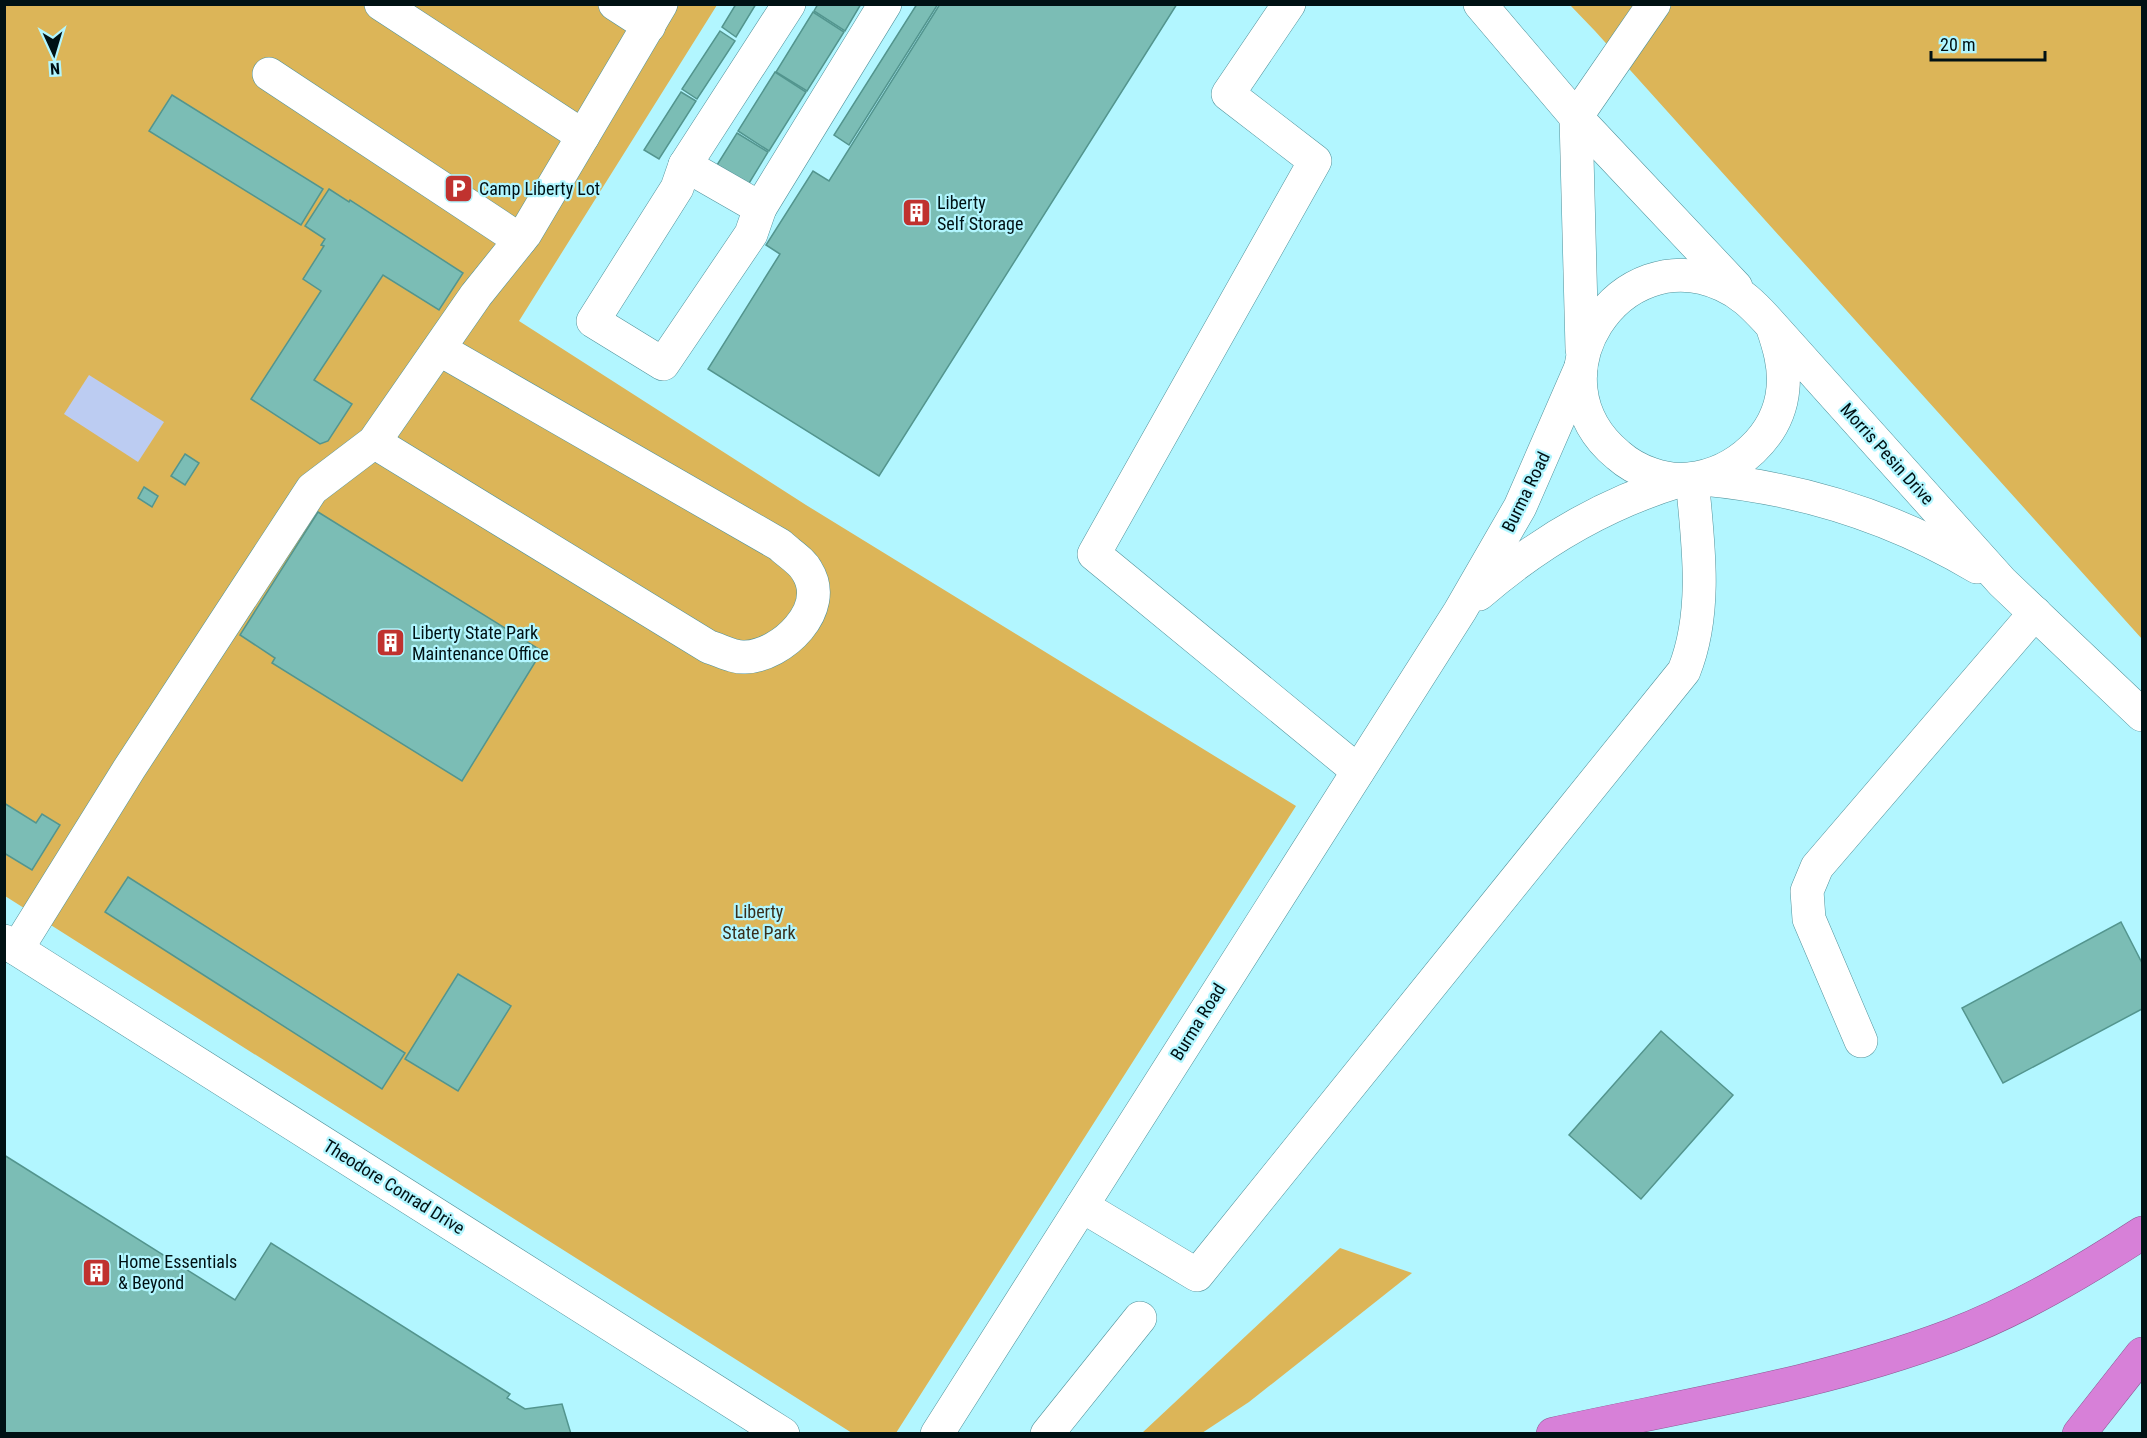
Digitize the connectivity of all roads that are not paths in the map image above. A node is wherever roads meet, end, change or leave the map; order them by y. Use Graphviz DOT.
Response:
graph roads {
  1 [pos="381,4"];
  2 [pos="615,4"];
  3 [pos="789,4"];
  4 [pos="885,4"];
  5 [pos="1289,4"];
  6 [pos="1480,4"];
  7 [pos="1654,4"];
  8 [pos="655,15"];
  9 [pos="269,74"];
  10 [pos="1576,117"];
  11 [pos="583,136"];
  12 [pos="685,165"];
  13 [pos="760,208"];
  14 [pos="520,240"];
  15 [pos="1769,322"];
  16 [pos="439,349"];
  17 [pos="1582,359"];
  18 [pos="374,442"];
  19 [pos="1690,479"];
  20 [pos="2002,582"];
  21 [pos="1460,611"];
  22 [pos="2035,613"];
  23 [pos="2142,715"];
  24 [pos="1358,771"];
  25 [pos="11,945"];
  26 [pos="1861,1041"];
  27 [pos="1082,1206"];
  28 [pos="2142,1233"];
  29 [pos="1140,1318"];
  30 [pos="2142,1354"];
  31 [pos="783,1434"];
  32 [pos="937,1434"];
  33 [pos="1047,1434"];
  34 [pos="1552,1434"];
  35 [pos="2079,1434"];
  1 -- 11 [label="street"];
  2 -- 8 [label="street"];
  3 -- 12 [label="street"];
  4 -- 13 [label="street"];
  5 -- 24 [label="street"];
  6 -- 10 [label="street, Morris Pesin Drive"];
  7 -- 10 [label="street"];
  8 -- 11 [label="street"];
  9 -- 14 [label="street"];
  10 -- 15 [label="street, Morris Pesin Drive"];
  10 -- 17 [label="street"];
  11 -- 14 [label="street"];
  12 -- 13 [label="street"];
  12 -- 13 [label="street"];
  14 -- 16 [label="street"];
  15 -- 17 [label="street"];
  15 -- 19 [label="street"];
  15 -- 20 [label="street, Morris Pesin Drive"];
  16 -- 18 [label="street"];
  16 -- 18 [label="street"];
  17 -- 19 [label="street"];
  17 -- 21 [label="street, Burma Road"];
  18 -- 25 [label="street"];
  19 -- 20 [label="street, Morris Pesin Drive"];
  19 -- 21 [label="street, Burma Road"];
  19 -- 27 [label="street"];
  20 -- 22 [label="street, Morris Pesin Drive"];
  21 -- 24 [label="street, Burma Road"];
  22 -- 23 [label="street, Morris Pesin Drive"];
  22 -- 26 [label="street"];
  24 -- 27 [label="street, Burma Road"];
  25 -- 31 [label="street, Theodore Conrad Drive"];
  27 -- 32 [label="street, Burma Road"];
  28 -- 34 [label="highway"];
  29 -- 33 [label="street"];
  30 -- 35 [label="highway"];
}
